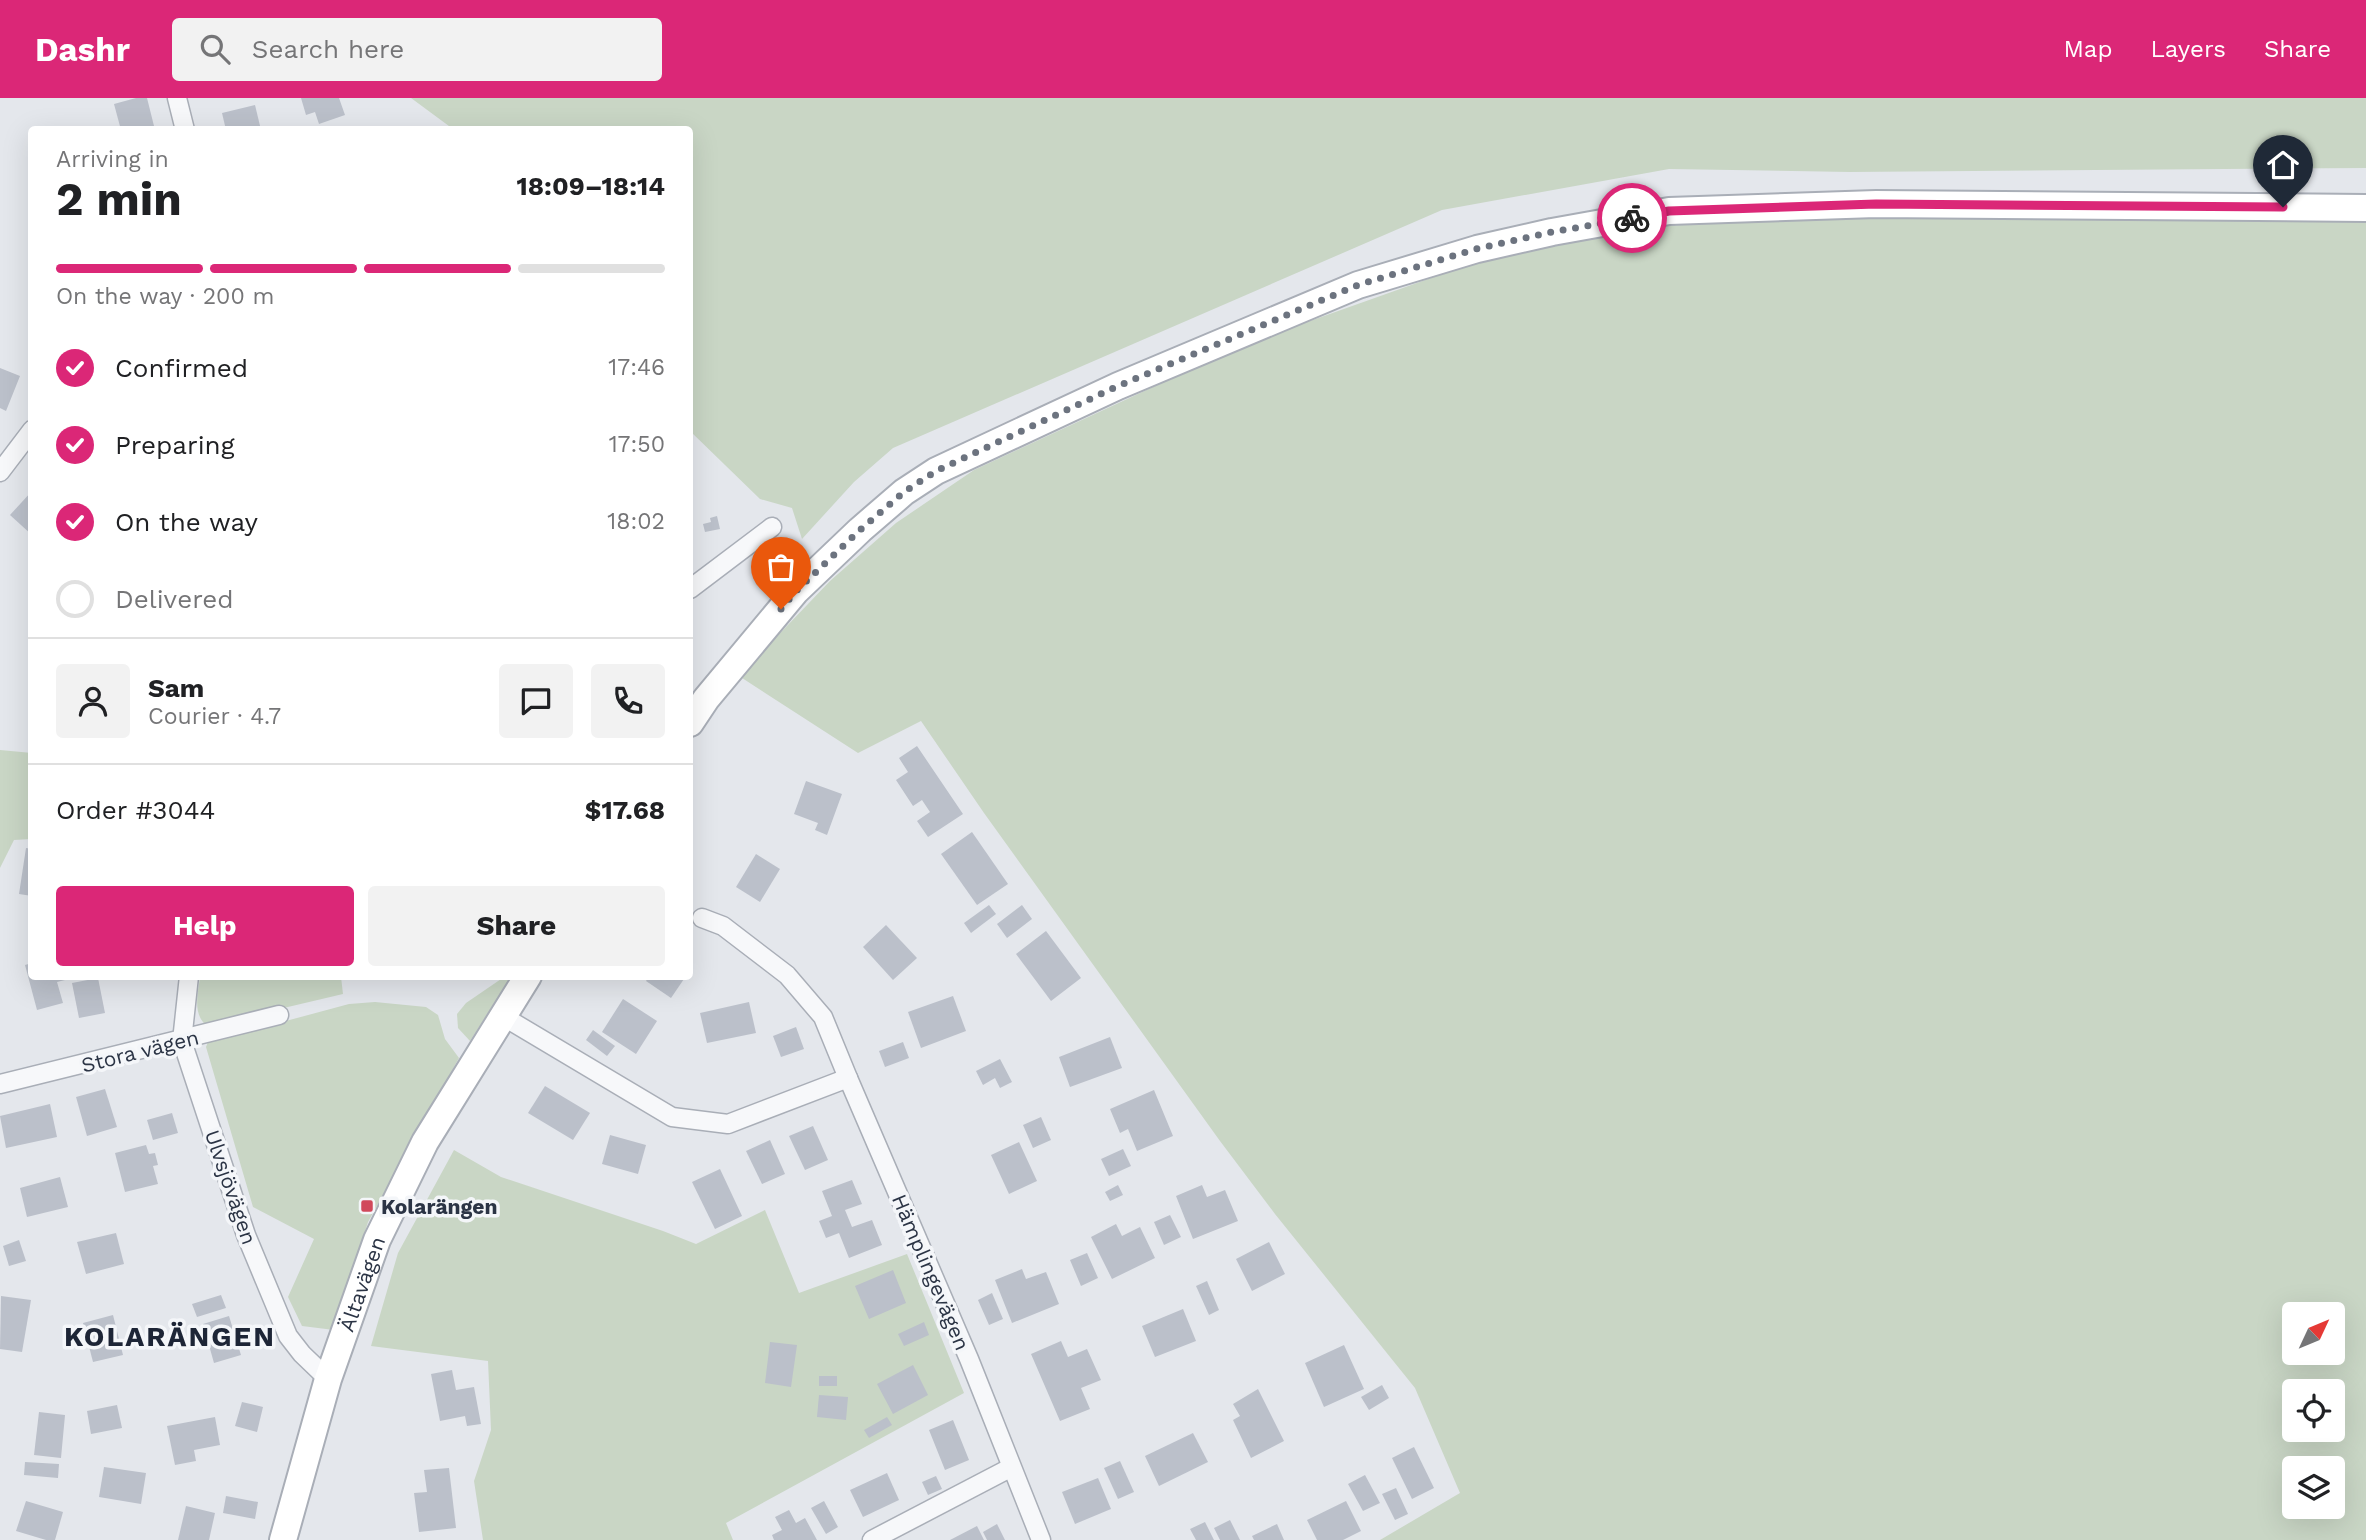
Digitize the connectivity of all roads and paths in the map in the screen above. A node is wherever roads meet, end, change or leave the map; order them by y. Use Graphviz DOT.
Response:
graph roads {
  1 [pos="177,98"];
  2 [pos="184,126"];
  3 [pos="2366,208"];
  4 [pos="28,435"];
  5 [pos="0,472"];
  6 [pos="772,527"];
  7 [pos="693,587"];
  8 [pos="693,718"];
  9 [pos="702,918"];
  10 [pos="189,980"];
  11 [pos="526,980"];
  12 [pos="279,1015"];
  13 [pos="504,1017"];
  14 [pos="182,1041"];
  15 [pos="848,1078"];
  16 [pos="0,1084"];
  17 [pos="328,1379"];
  18 [pos="1010,1468"];
  19 [pos="283,1540"];
  20 [pos="872,1540"];
  21 [pos="1041,1540"];
  1 -- 2 [label="street"];
  3 -- 8 [label="main road"];
  4 -- 5 [label="street"];
  6 -- 7 [label="street"];
  9 -- 15 [label="street, Hämplingevägen"];
  10 -- 14 [label="street, Ulvsjövägen"];
  11 -- 13 [label="main road, Ältavägen"];
  12 -- 14 [label="street, Stora vägen"];
  13 -- 15 [label="street"];
  13 -- 17 [label="main road, Ältavägen"];
  14 -- 16 [label="street, Stora vägen"];
  14 -- 17 [label="street, Ulvsjövägen"];
  15 -- 18 [label="street, Hämplingevägen"];
  17 -- 19 [label="main road, Ältavägen"];
  18 -- 20 [label="street"];
  18 -- 21 [label="street, Hämplingevägen"];
}
